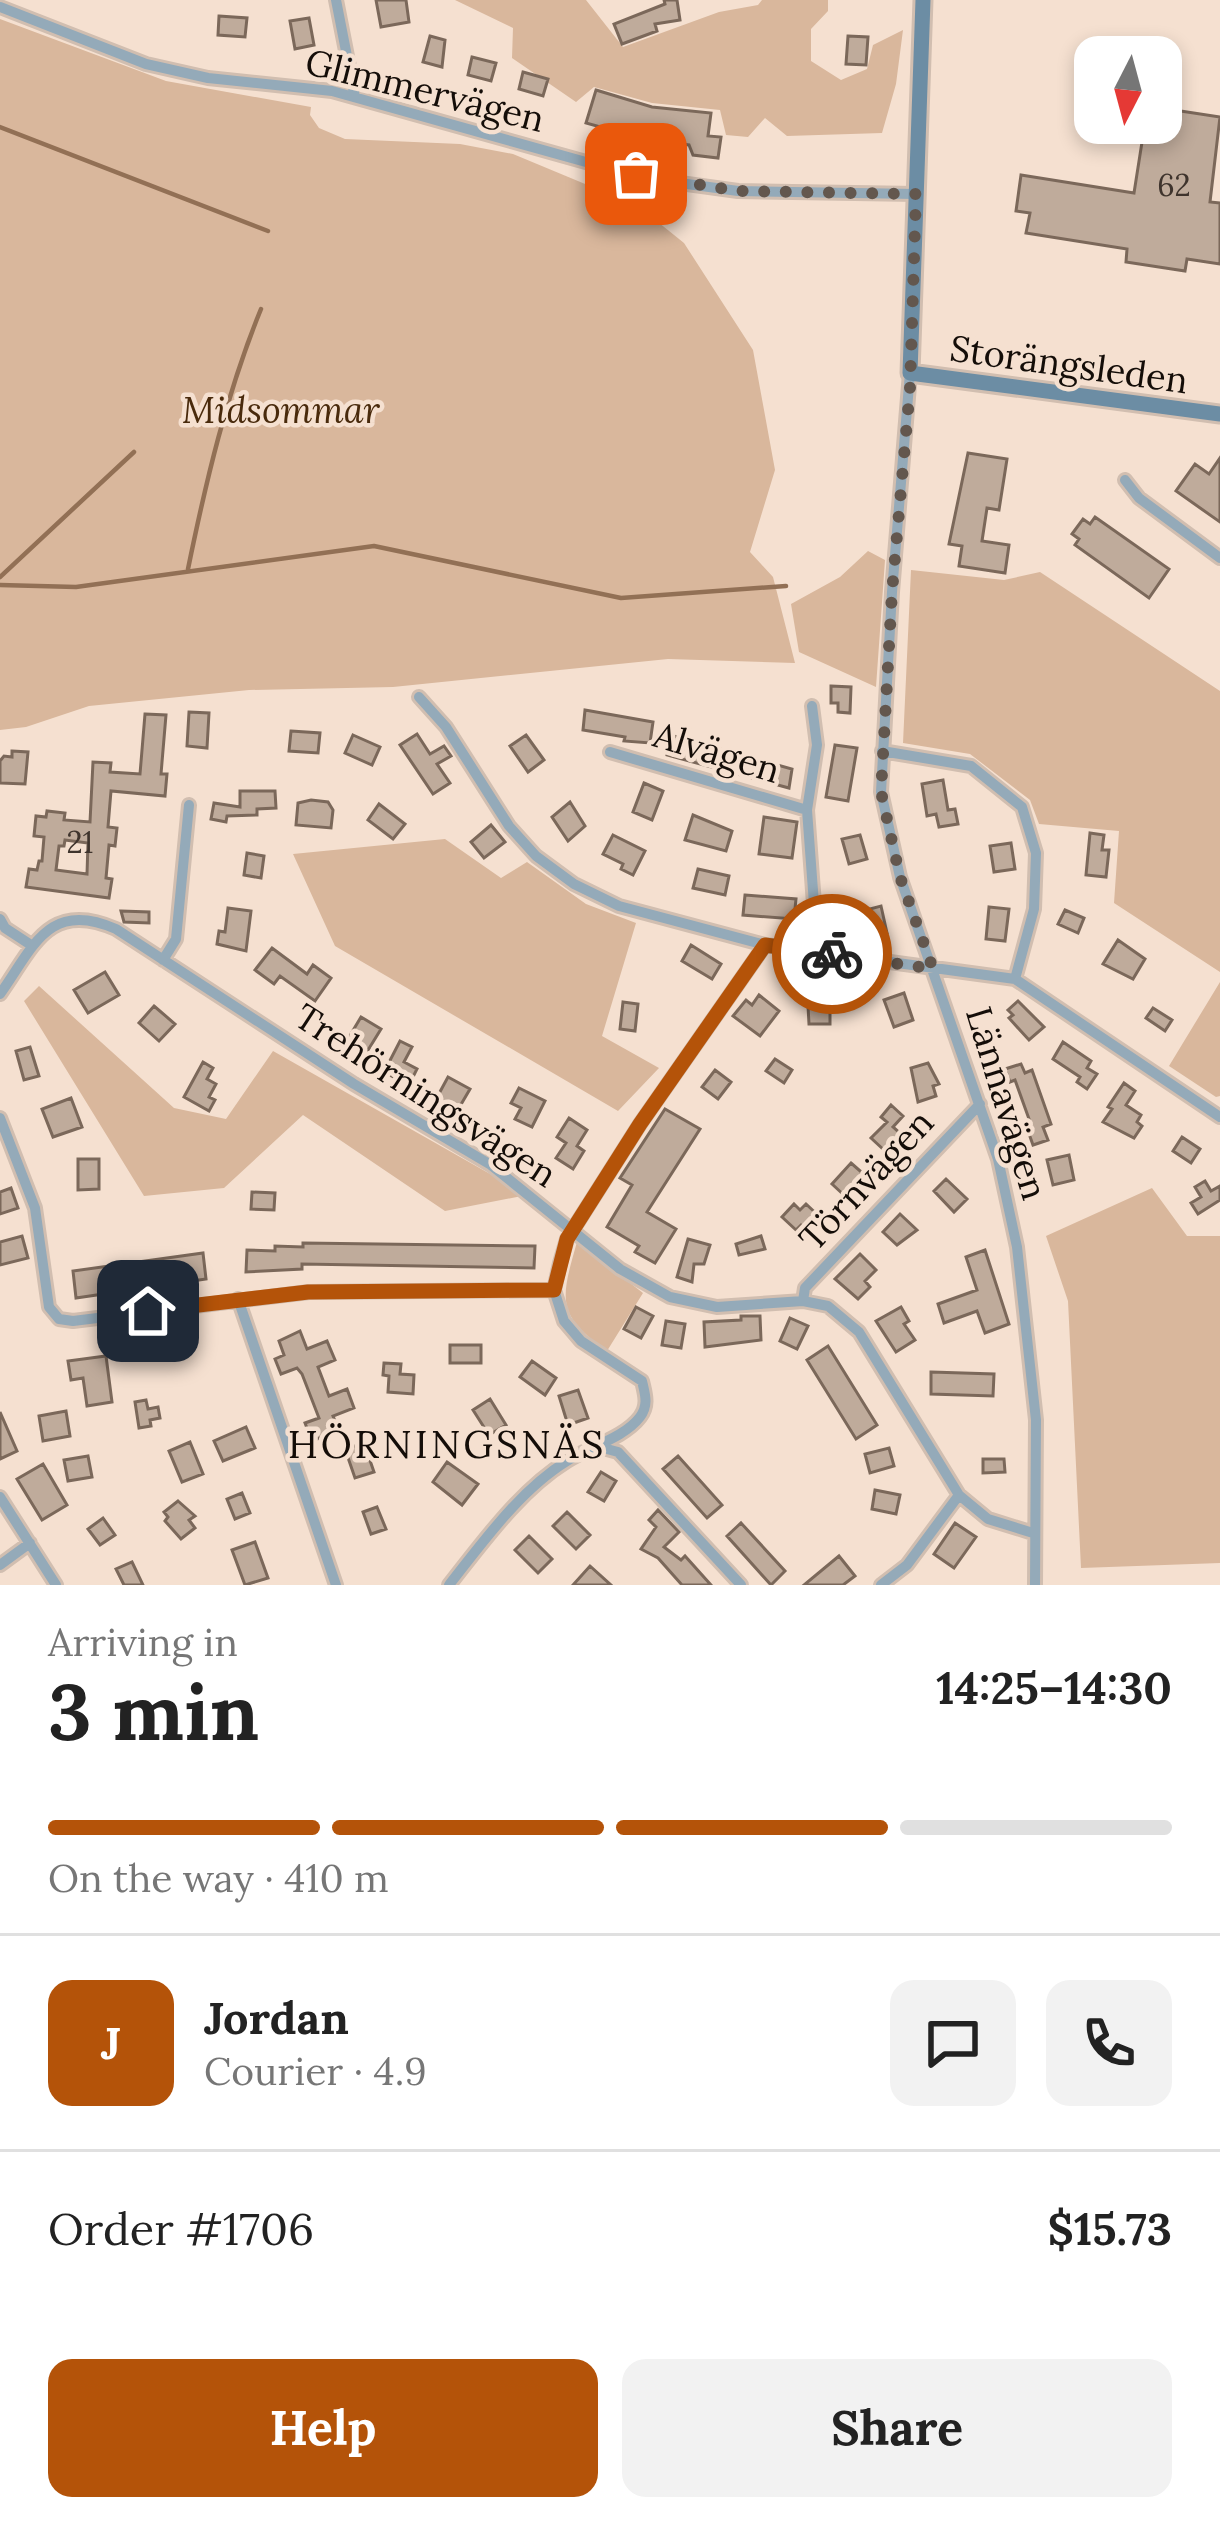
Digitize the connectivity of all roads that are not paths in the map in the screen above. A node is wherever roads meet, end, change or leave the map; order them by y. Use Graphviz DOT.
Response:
graph roads {
  1 [pos="336,0"];
  2 [pos="923,0"];
  3 [pos="0,7"];
  4 [pos="355,97"];
  5 [pos="916,194"];
  6 [pos="910,374"];
  7 [pos="1220,414"];
  8 [pos="1125,480"];
  9 [pos="1220,558"];
  10 [pos="419,697"];
  11 [pos="812,706"];
  12 [pos="882,751"];
  13 [pos="610,752"];
  14 [pos="189,805"];
  15 [pos="807,810"];
  16 [pos="0,919"];
  17 [pos="31,945"];
  18 [pos="765,945"];
  19 [pos="806,950"];
  20 [pos="164,960"];
  21 [pos="933,969"];
  22 [pos="1015,980"];
  23 [pos="0,994"];
  24 [pos="980,1104"];
  25 [pos="1220,1117"];
  26 [pos="0,1118"];
  27 [pos="574,1230"];
  28 [pos="554,1290"];
  29 [pos="238,1299"];
  30 [pos="803,1301"];
  31 [pos="596,1446"];
  32 [pos="959,1496"];
  33 [pos="0,1497"];
  34 [pos="1033,1533"];
  35 [pos="30,1543"];
  36 [pos="0,1564"];
  37 [pos="56,1585"];
  38 [pos="336,1585"];
  39 [pos="448,1585"];
  40 [pos="741,1585"];
  41 [pos="881,1585"];
  42 [pos="1035,1585"];
  1 -- 4 [label="street"];
  2 -- 5 [label="main road, Lännavägen"];
  3 -- 4 [label="street, Glimmervägen"];
  4 -- 5 [label="street, Glimmervägen"];
  5 -- 6 [label="main road, Lännavägen"];
  6 -- 7 [label="main road, Storängsleden"];
  6 -- 12 [label="street, Lännavägen"];
  8 -- 9 [label="street"];
  10 -- 18 [label="street"];
  11 -- 15 [label="street, Alvägen"];
  12 -- 21 [label="street, Lännavägen"];
  12 -- 22 [label="street"];
  13 -- 15 [label="street, Alvägen"];
  14 -- 20 [label="street"];
  15 -- 19 [label="street, Alvägen"];
  16 -- 17 [label="street"];
  17 -- 20 [label="street, Trehörningsvägen"];
  17 -- 23 [label="street"];
  18 -- 19 [label="street"];
  18 -- 27 [label="street"];
  19 -- 21 [label="street"];
  20 -- 27 [label="street, Trehörningsvägen"];
  21 -- 22 [label="street"];
  21 -- 24 [label="street, Lännavägen"];
  22 -- 25 [label="street"];
  24 -- 30 [label="street, Törnvägen"];
  24 -- 34 [label="street, Lännavägen"];
  26 -- 29 [label="street"];
  27 -- 28 [label="street"];
  27 -- 30 [label="street, Trehörningsvägen"];
  28 -- 29 [label="street"];
  28 -- 31 [label="street"];
  29 -- 38 [label="street"];
  30 -- 32 [label="street"];
  31 -- 39 [label="street"];
  31 -- 40 [label="street"];
  32 -- 34 [label="street"];
  32 -- 41 [label="street"];
  33 -- 35 [label="street"];
  34 -- 42 [label="street, Lännavägen"];
  35 -- 36 [label="street"];
  35 -- 37 [label="street"];
}
